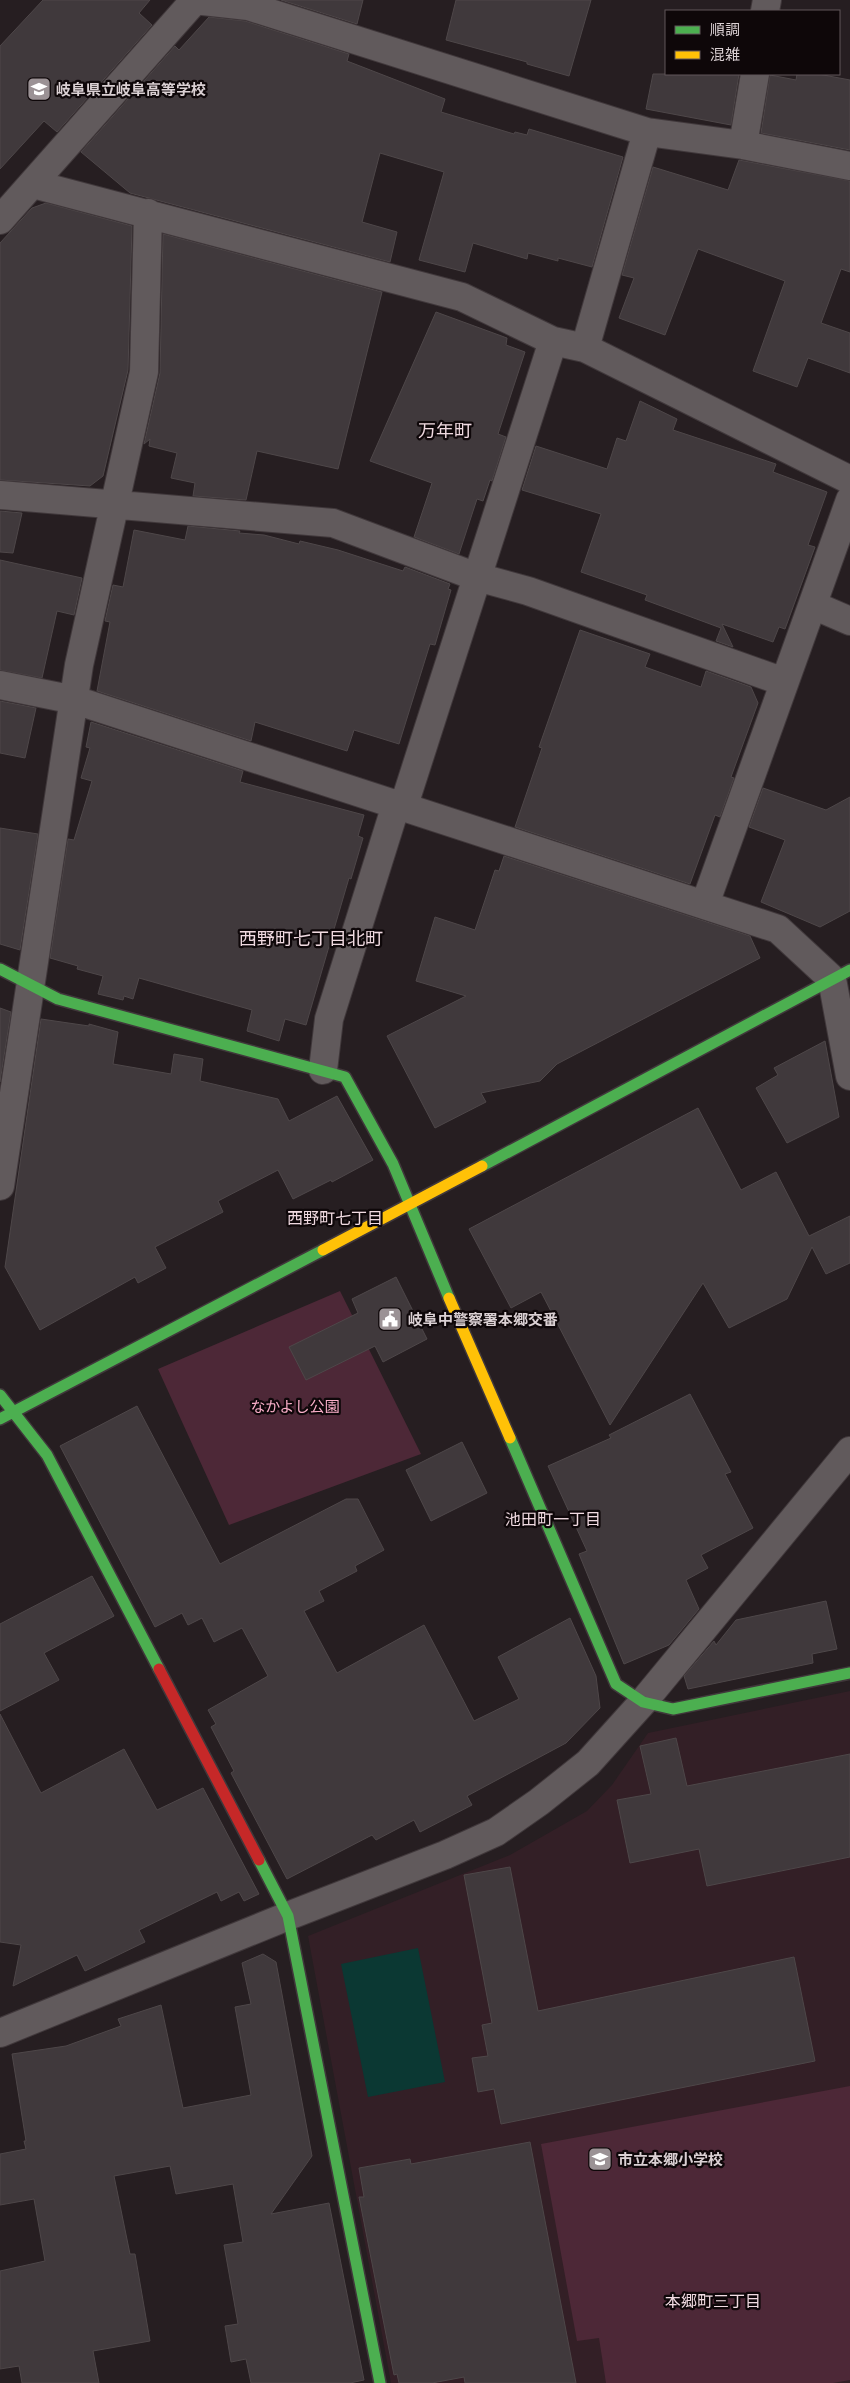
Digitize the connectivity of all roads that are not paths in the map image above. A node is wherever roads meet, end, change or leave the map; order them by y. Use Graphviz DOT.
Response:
graph roads {
  1 [pos="195,0"];
  2 [pos="755,75"];
  3 [pos="646,132"];
  4 [pos="743,146"];
  5 [pos="850,166"];
  6 [pos="33,184"];
  7 [pos="148,213"];
  8 [pos="0,220"];
  9 [pos="553,341"];
  10 [pos="585,348"];
  11 [pos="850,480"];
  12 [pos="0,494"];
  13 [pos="850,500"];
  14 [pos="116,503"];
  15 [pos="477,577"];
  16 [pos="813,605"];
  17 [pos="850,621"];
  18 [pos="784,682"];
  19 [pos="0,685"];
  20 [pos="75,700"];
  21 [pos="399,807"];
  22 [pos="705,904"];
  23 [pos="0,969"];
  24 [pos="841,974"];
  25 [pos="31,986"];
  26 [pos="324,1070"];
  27 [pos="850,1076"];
  28 [pos="0,1186"];
  29 [pos="408,1203"];
  30 [pos="0,1395"];
  31 [pos="13,1412"];
  32 [pos="0,1419"];
  33 [pos="850,1451"];
  34 [pos="850,1673"];
  35 [pos="643,1702"];
  36 [pos="288,1916"];
  37 [pos="0,2034"];
  38 [pos="380,2383"];
  1 -- 3 [label="street"];
  1 -- 6 [label="street"];
  2 -- 4 [label="street"];
  3 -- 4 [label="street"];
  3 -- 10 [label="street"];
  4 -- 5 [label="street"];
  6 -- 7 [label="street"];
  6 -- 8 [label="street"];
  7 -- 9 [label="street"];
  7 -- 14 [label="street"];
  9 -- 10 [label="street"];
  9 -- 15 [label="street"];
  10 -- 11 [label="street"];
  12 -- 14 [label="street"];
  13 -- 16 [label="street"];
  14 -- 15 [label="street"];
  14 -- 20 [label="street"];
  15 -- 18 [label="street"];
  15 -- 21 [label="street"];
  16 -- 17 [label="street"];
  16 -- 18 [label="street"];
  18 -- 22 [label="street"];
  19 -- 20 [label="street"];
  20 -- 21 [label="street"];
  20 -- 25 [label="street"];
  21 -- 22 [label="street"];
  21 -- 26 [label="street"];
  22 -- 24 [label="street"];
  23 -- 25 [label="street"];
  24 -- 27 [label="street"];
  24 -- 29 [label="street"];
  25 -- 26 [label="street"];
  25 -- 28 [label="street"];
  26 -- 29 [label="street"];
  29 -- 31 [label="street"];
  29 -- 35 [label="street"];
  30 -- 31 [label="street"];
  31 -- 32 [label="street"];
  31 -- 36 [label="street"];
  33 -- 35 [label="street"];
  34 -- 35 [label="street"];
  35 -- 36 [label="street"];
  36 -- 37 [label="street"];
  36 -- 38 [label="street"];
}
